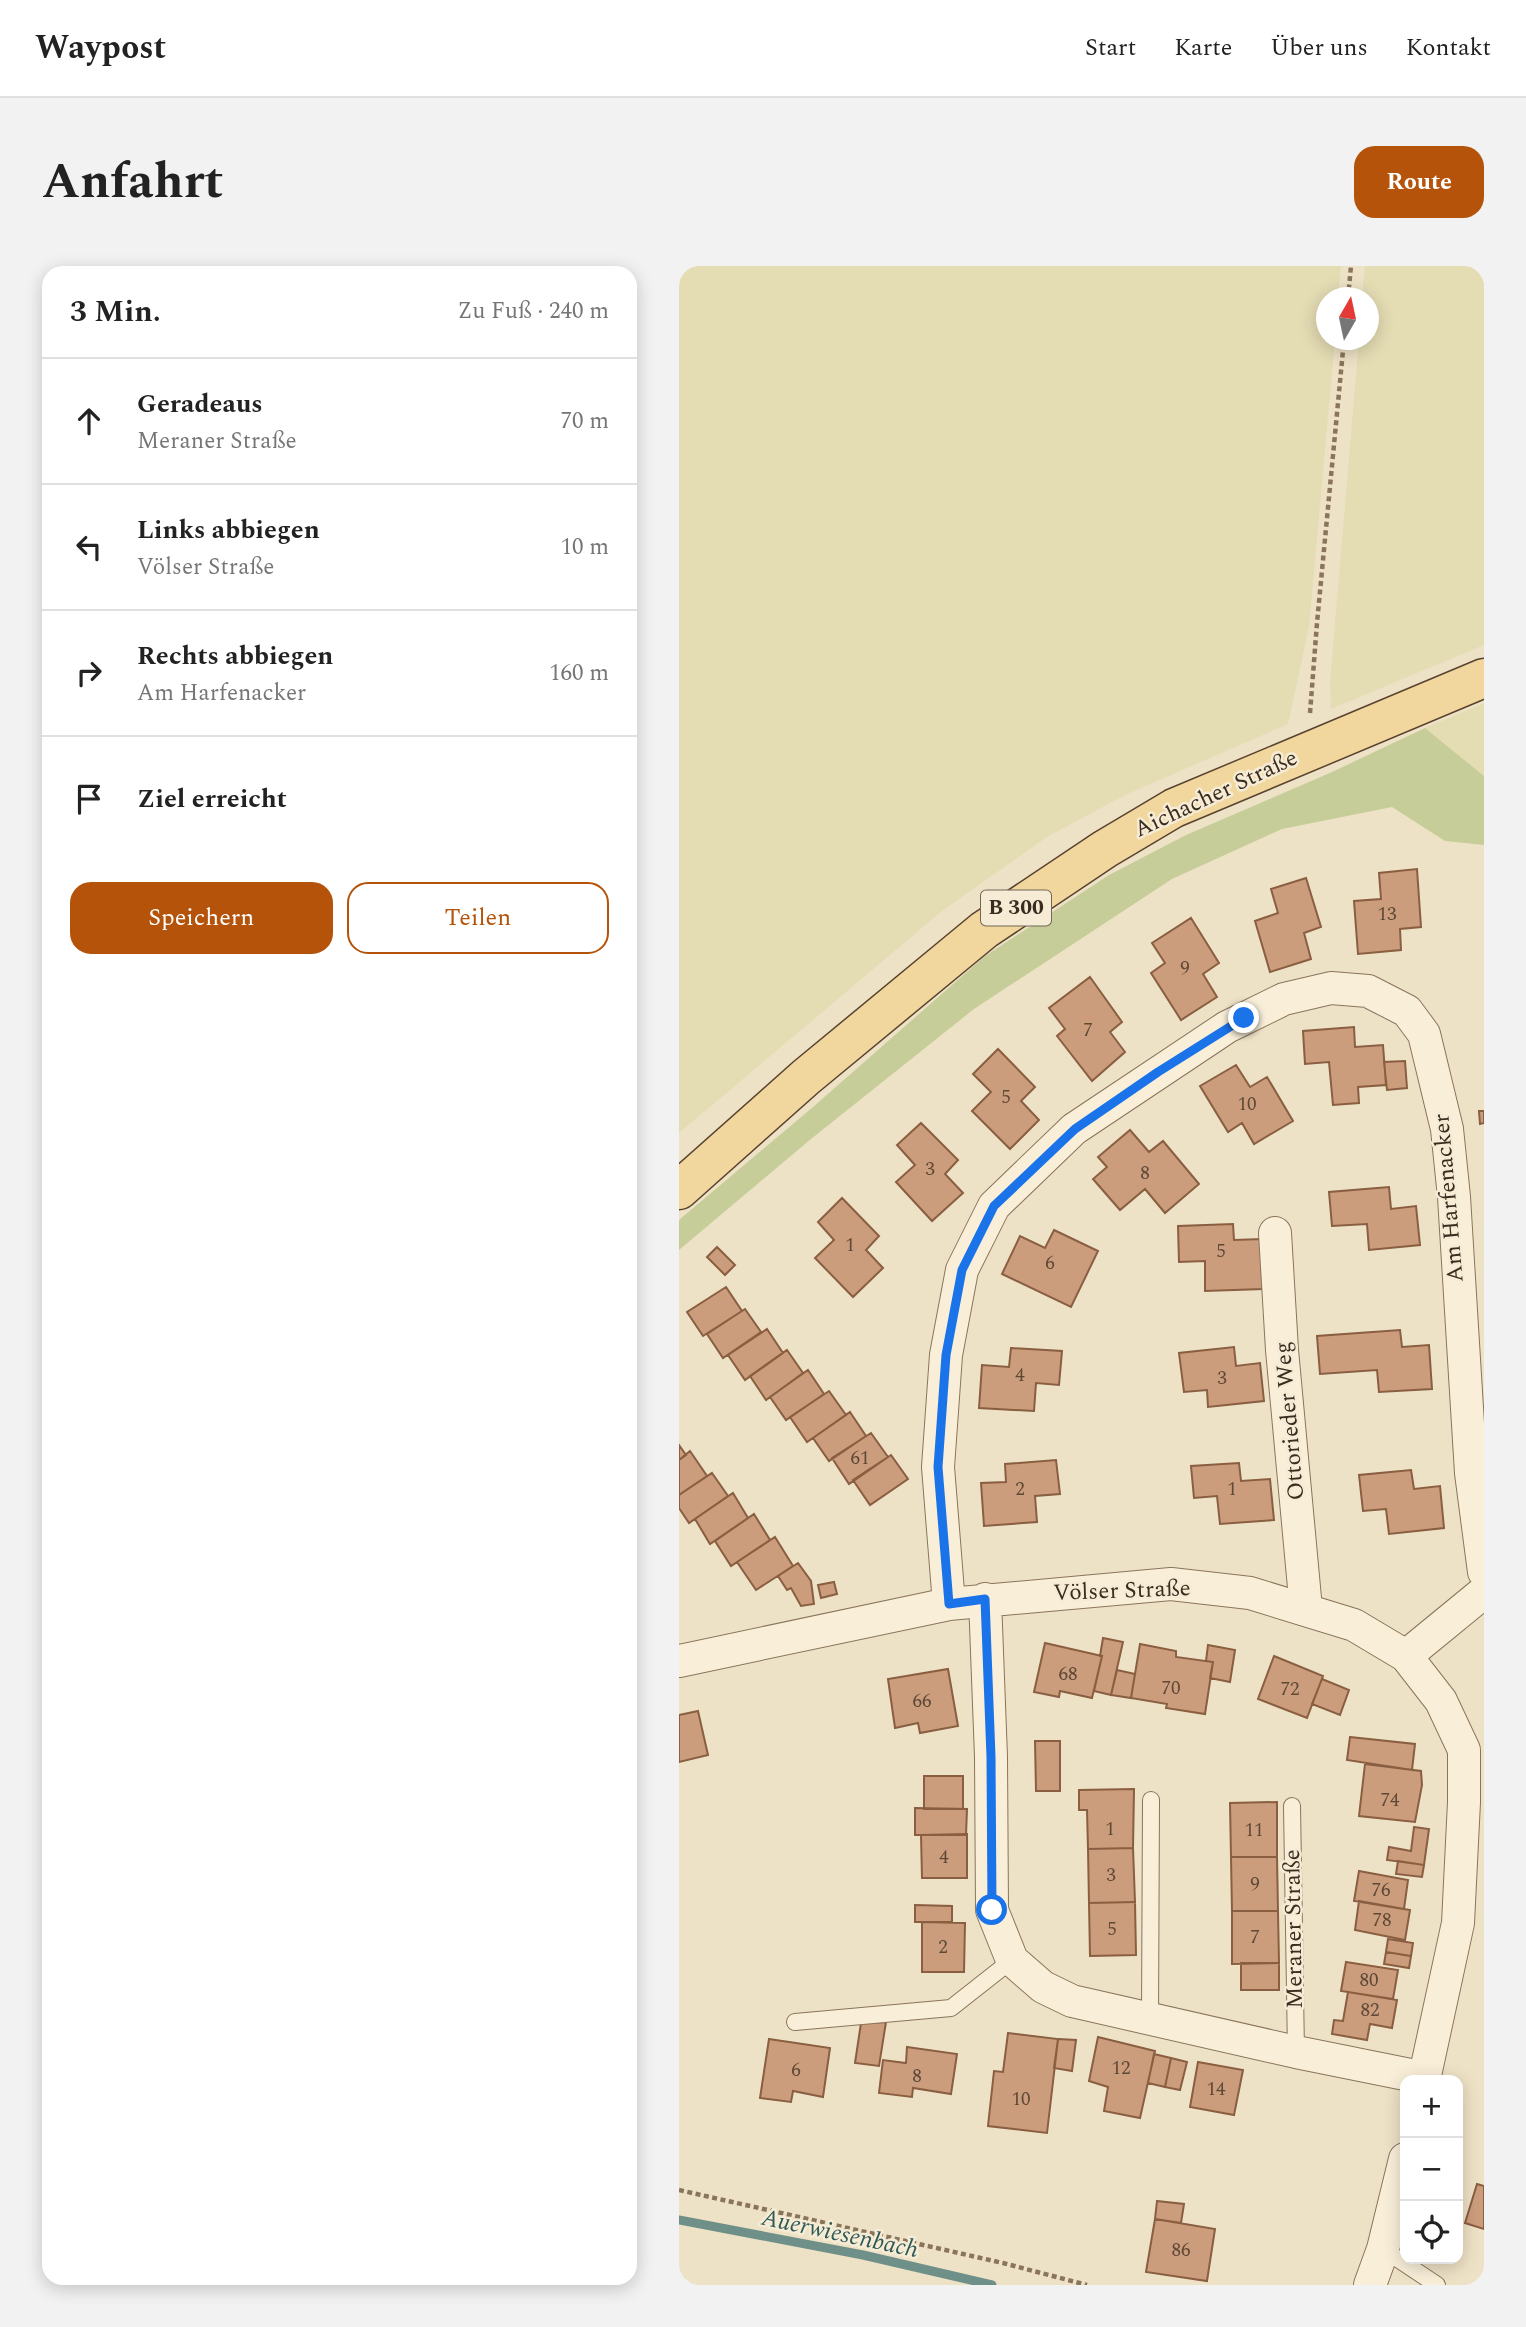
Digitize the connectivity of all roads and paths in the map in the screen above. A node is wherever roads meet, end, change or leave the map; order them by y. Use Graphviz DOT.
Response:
graph roads {
  1 [pos="1350,266"];
  2 [pos="1348,287"];
  3 [pos="1342,350"];
  4 [pos="1484,678"];
  5 [pos="1311,749"];
  6 [pos="679,1190"];
  7 [pos="1275,1234"];
  8 [pos="1484,1572"];
  9 [pos="1484,1592"];
  10 [pos="985,1599"];
  11 [pos="949,1604"];
  12 [pos="1305,1609"];
  13 [pos="1406,1656"];
  14 [pos="679,1661"];
  15 [pos="1151,1800"];
  16 [pos="1293,1805"];
  17 [pos="1012,1960"];
  18 [pos="1150,2018"];
  19 [pos="795,2022"];
  20 [pos="1296,2052"];
  21 [pos="1406,2075"];
  22 [pos="1426,2075"];
  23 [pos="1400,2179"];
  24 [pos="679,2190"];
  25 [pos="1383,2249"];
  26 [pos="1087,2285"];
  27 [pos="1370,2285"];
  28 [pos="1437,2285"];
  1 -- 2 [label="path"];
  3 -- 5 [label="path"];
  4 -- 5 [label="main road, Aichacher Straße / B 300"];
  5 -- 6 [label="main road, Aichacher Straße / B 300"];
  7 -- 12 [label="street, Ottorieder Weg"];
  8 -- 11 [label="street, Am Harfenacker"];
  9 -- 13 [label="street"];
  10 -- 11 [label="street, Völser Straße"];
  10 -- 12 [label="street, Völser Straße"];
  10 -- 17 [label="street"];
  11 -- 14 [label="street, Völser Straße"];
  12 -- 13 [label="street, Völser Straße"];
  13 -- 22 [label="street, Völser Straße"];
  15 -- 18 [label="lane"];
  16 -- 20 [label="lane, Meraner Straße"];
  17 -- 18 [label="street"];
  17 -- 19 [label="lane"];
  18 -- 20 [label="street"];
  20 -- 21 [label="street"];
  23 -- 25 [label="street"];
  24 -- 26 [label="path"];
  25 -- 27 [label="street"];
  25 -- 28 [label="lane"];
}
